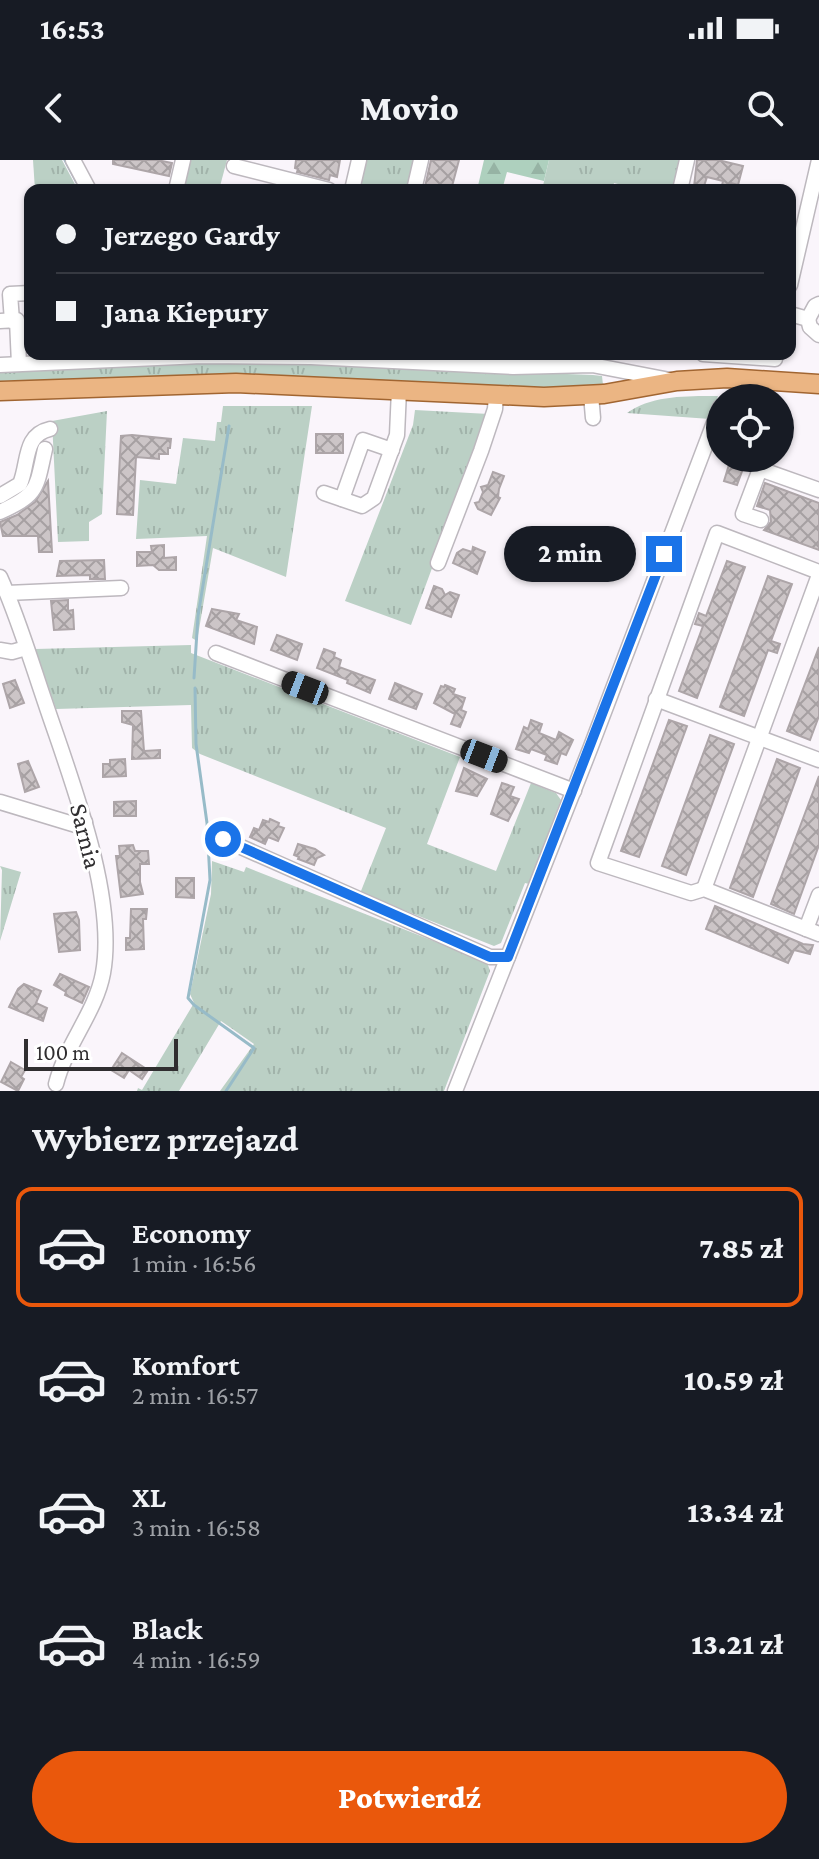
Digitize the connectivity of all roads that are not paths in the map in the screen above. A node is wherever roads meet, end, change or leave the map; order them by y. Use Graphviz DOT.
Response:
graph roads {
  1 [pos="183,160"];
  2 [pos="359,160"];
  3 [pos="421,160"];
  4 [pos="687,160"];
  5 [pos="819,160"];
  6 [pos="76,162"];
  7 [pos="234,166"];
  8 [pos="86,184"];
  9 [pos="177,184"];
  10 [pos="292,184"];
  11 [pos="353,184"];
  12 [pos="415,184"];
  13 [pos="683,184"];
  14 [pos="796,259"];
  15 [pos="24,293"];
  16 [pos="819,304"];
  17 [pos="796,316"];
  18 [pos="808,319"];
  19 [pos="6,321"];
  20 [pos="819,335"];
  21 [pos="56,360"];
  22 [pos="372,360"];
  23 [pos="776,360"];
  24 [pos="19,364"];
  25 [pos="0,365"];
  26 [pos="599,366"];
  27 [pos="727,378"];
  28 [pos="677,381"];
  29 [pos="774,381"];
  30 [pos="726,384"];
  31 [pos="819,384"];
  32 [pos="399,390"];
  33 [pos="0,391"];
  34 [pos="496,395"];
  35 [pos="597,395"];
  36 [pos="593,418"];
  37 [pos="50,429"];
  38 [pos="706,444"];
  39 [pos="45,449"];
  40 [pos="392,450"];
  41 [pos="819,490"];
  42 [pos="324,493"];
  43 [pos="0,496"];
  44 [pos="342,499"];
  45 [pos="0,512"];
  46 [pos="761,520"];
  47 [pos="438,563"];
  48 [pos="819,573"];
  49 [pos="0,577"];
  50 [pos="121,588"];
  51 [pos="7,593"];
  52 [pos="26,648"];
  53 [pos="0,650"];
  54 [pos="216,653"];
  55 [pos="656,699"];
  56 [pos="761,737"];
  57 [pos="819,760"];
  58 [pos="574,791"];
  59 [pos="0,802"];
  60 [pos="85,822"];
  61 [pos="223,839"];
  62 [pos="704,889"];
  63 [pos="819,895"];
  64 [pos="813,932"];
  65 [pos="508,957"];
  66 [pos="56,1089"];
  67 [pos="455,1091"];
  1 -- 9 [label="street"];
  2 -- 11 [label="street"];
  3 -- 12 [label="street"];
  4 -- 13 [label="street"];
  5 -- 14 [label="street"];
  6 -- 8 [label="street"];
  7 -- 10 [label="street"];
  15 -- 19 [label="street"];
  16 -- 18 [label="street"];
  17 -- 18 [label="street"];
  18 -- 20 [label="street"];
  19 -- 24 [label="street"];
  21 -- 24 [label="street"];
  22 -- 26 [label="street"];
  23 -- 29 [label="street"];
  24 -- 25 [label="street"];
  26 -- 28 [label="street"];
  26 -- 35 [label="street"];
  27 -- 28 [label="main road"];
  27 -- 29 [label="main road"];
  27 -- 30 [label="street"];
  28 -- 35 [label="main road"];
  29 -- 31 [label="main road"];
  32 -- 33 [label="main road"];
  32 -- 34 [label="main road"];
  32 -- 40 [label="street"];
  34 -- 35 [label="main road"];
  34 -- 47 [label="street"];
  35 -- 36 [label="street"];
  37 -- 43 [label="street"];
  38 -- 58 [label="street"];
  39 -- 45 [label="street"];
  40 -- 44 [label="street"];
  40 -- 44 [label="street"];
  41 -- 46 [label="street"];
  42 -- 44 [label="street"];
  48 -- 55 [label="street"];
  48 -- 56 [label="street"];
  49 -- 51 [label="street, Sarnia"];
  50 -- 51 [label="street"];
  51 -- 52 [label="street, Sarnia"];
  52 -- 53 [label="street"];
  52 -- 60 [label="street, Sarnia"];
  54 -- 58 [label="street"];
  55 -- 56 [label="street"];
  55 -- 62 [label="street"];
  56 -- 57 [label="street"];
  56 -- 62 [label="street"];
  58 -- 65 [label="street"];
  59 -- 60 [label="street"];
  60 -- 66 [label="street, Sarnia"];
  61 -- 65 [label="street"];
  62 -- 64 [label="street"];
  63 -- 64 [label="street"];
  65 -- 67 [label="street"];
}
